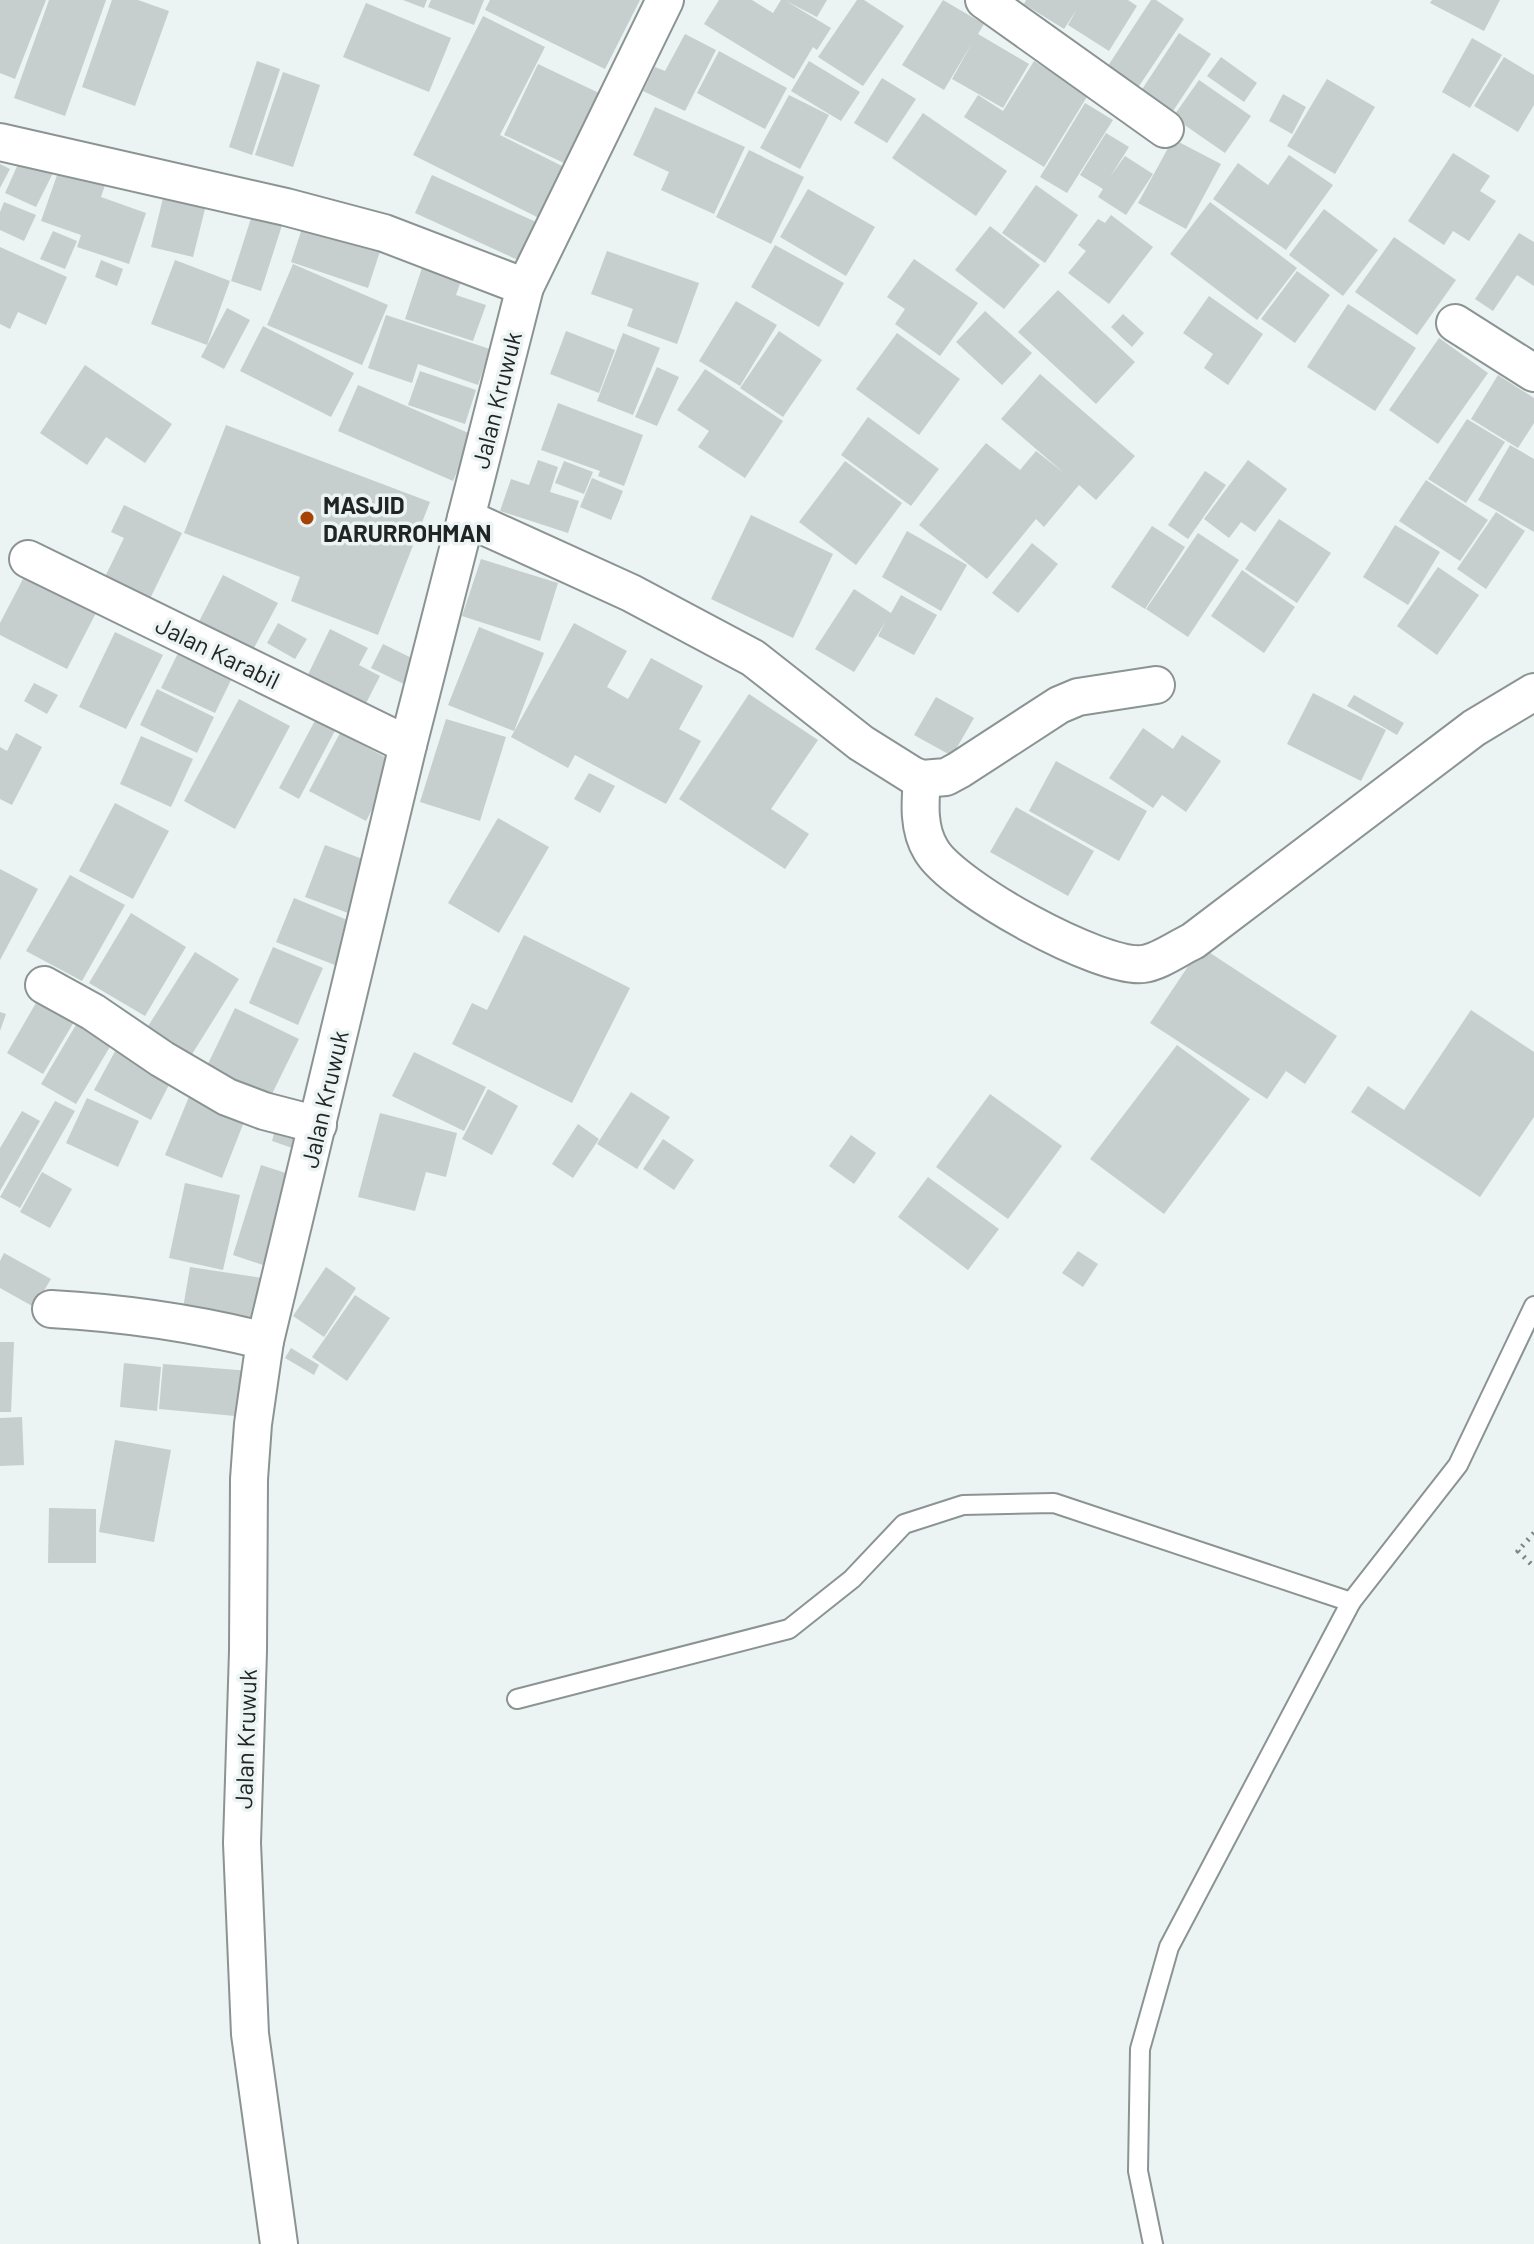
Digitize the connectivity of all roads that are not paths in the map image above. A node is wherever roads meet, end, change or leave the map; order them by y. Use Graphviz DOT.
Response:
graph roads {
  1 [pos="665,0"];
  2 [pos="984,0"];
  3 [pos="1165,129"];
  4 [pos="0,142"];
  5 [pos="525,287"];
  6 [pos="1455,323"];
  7 [pos="1534,373"];
  8 [pos="466,518"];
  9 [pos="28,559"];
  10 [pos="1156,685"];
  11 [pos="1534,692"];
  12 [pos="408,745"];
  13 [pos="922,779"];
  14 [pos="44,985"];
  15 [pos="318,1125"];
  16 [pos="1534,1306"];
  17 [pos="51,1309"];
  18 [pos="265,1341"];
  19 [pos="1351,1602"];
  20 [pos="517,1699"];
  21 [pos="279,2244"];
  22 [pos="1153,2244"];
  1 -- 5 [label="street, Jalan Kruwuk"];
  2 -- 3 [label="street"];
  4 -- 5 [label="street"];
  5 -- 8 [label="street, Jalan Kruwuk"];
  6 -- 7 [label="street"];
  8 -- 12 [label="street, Jalan Kruwuk"];
  8 -- 13 [label="street"];
  9 -- 12 [label="street, Jalan Karabil"];
  10 -- 13 [label="street"];
  11 -- 13 [label="street"];
  12 -- 15 [label="street, Jalan Kruwuk"];
  14 -- 15 [label="street"];
  15 -- 18 [label="street, Jalan Kruwuk"];
  16 -- 19 [label="lane"];
  17 -- 18 [label="street"];
  18 -- 21 [label="street, Jalan Kruwuk"];
  19 -- 20 [label="lane"];
  19 -- 22 [label="lane"];
}
